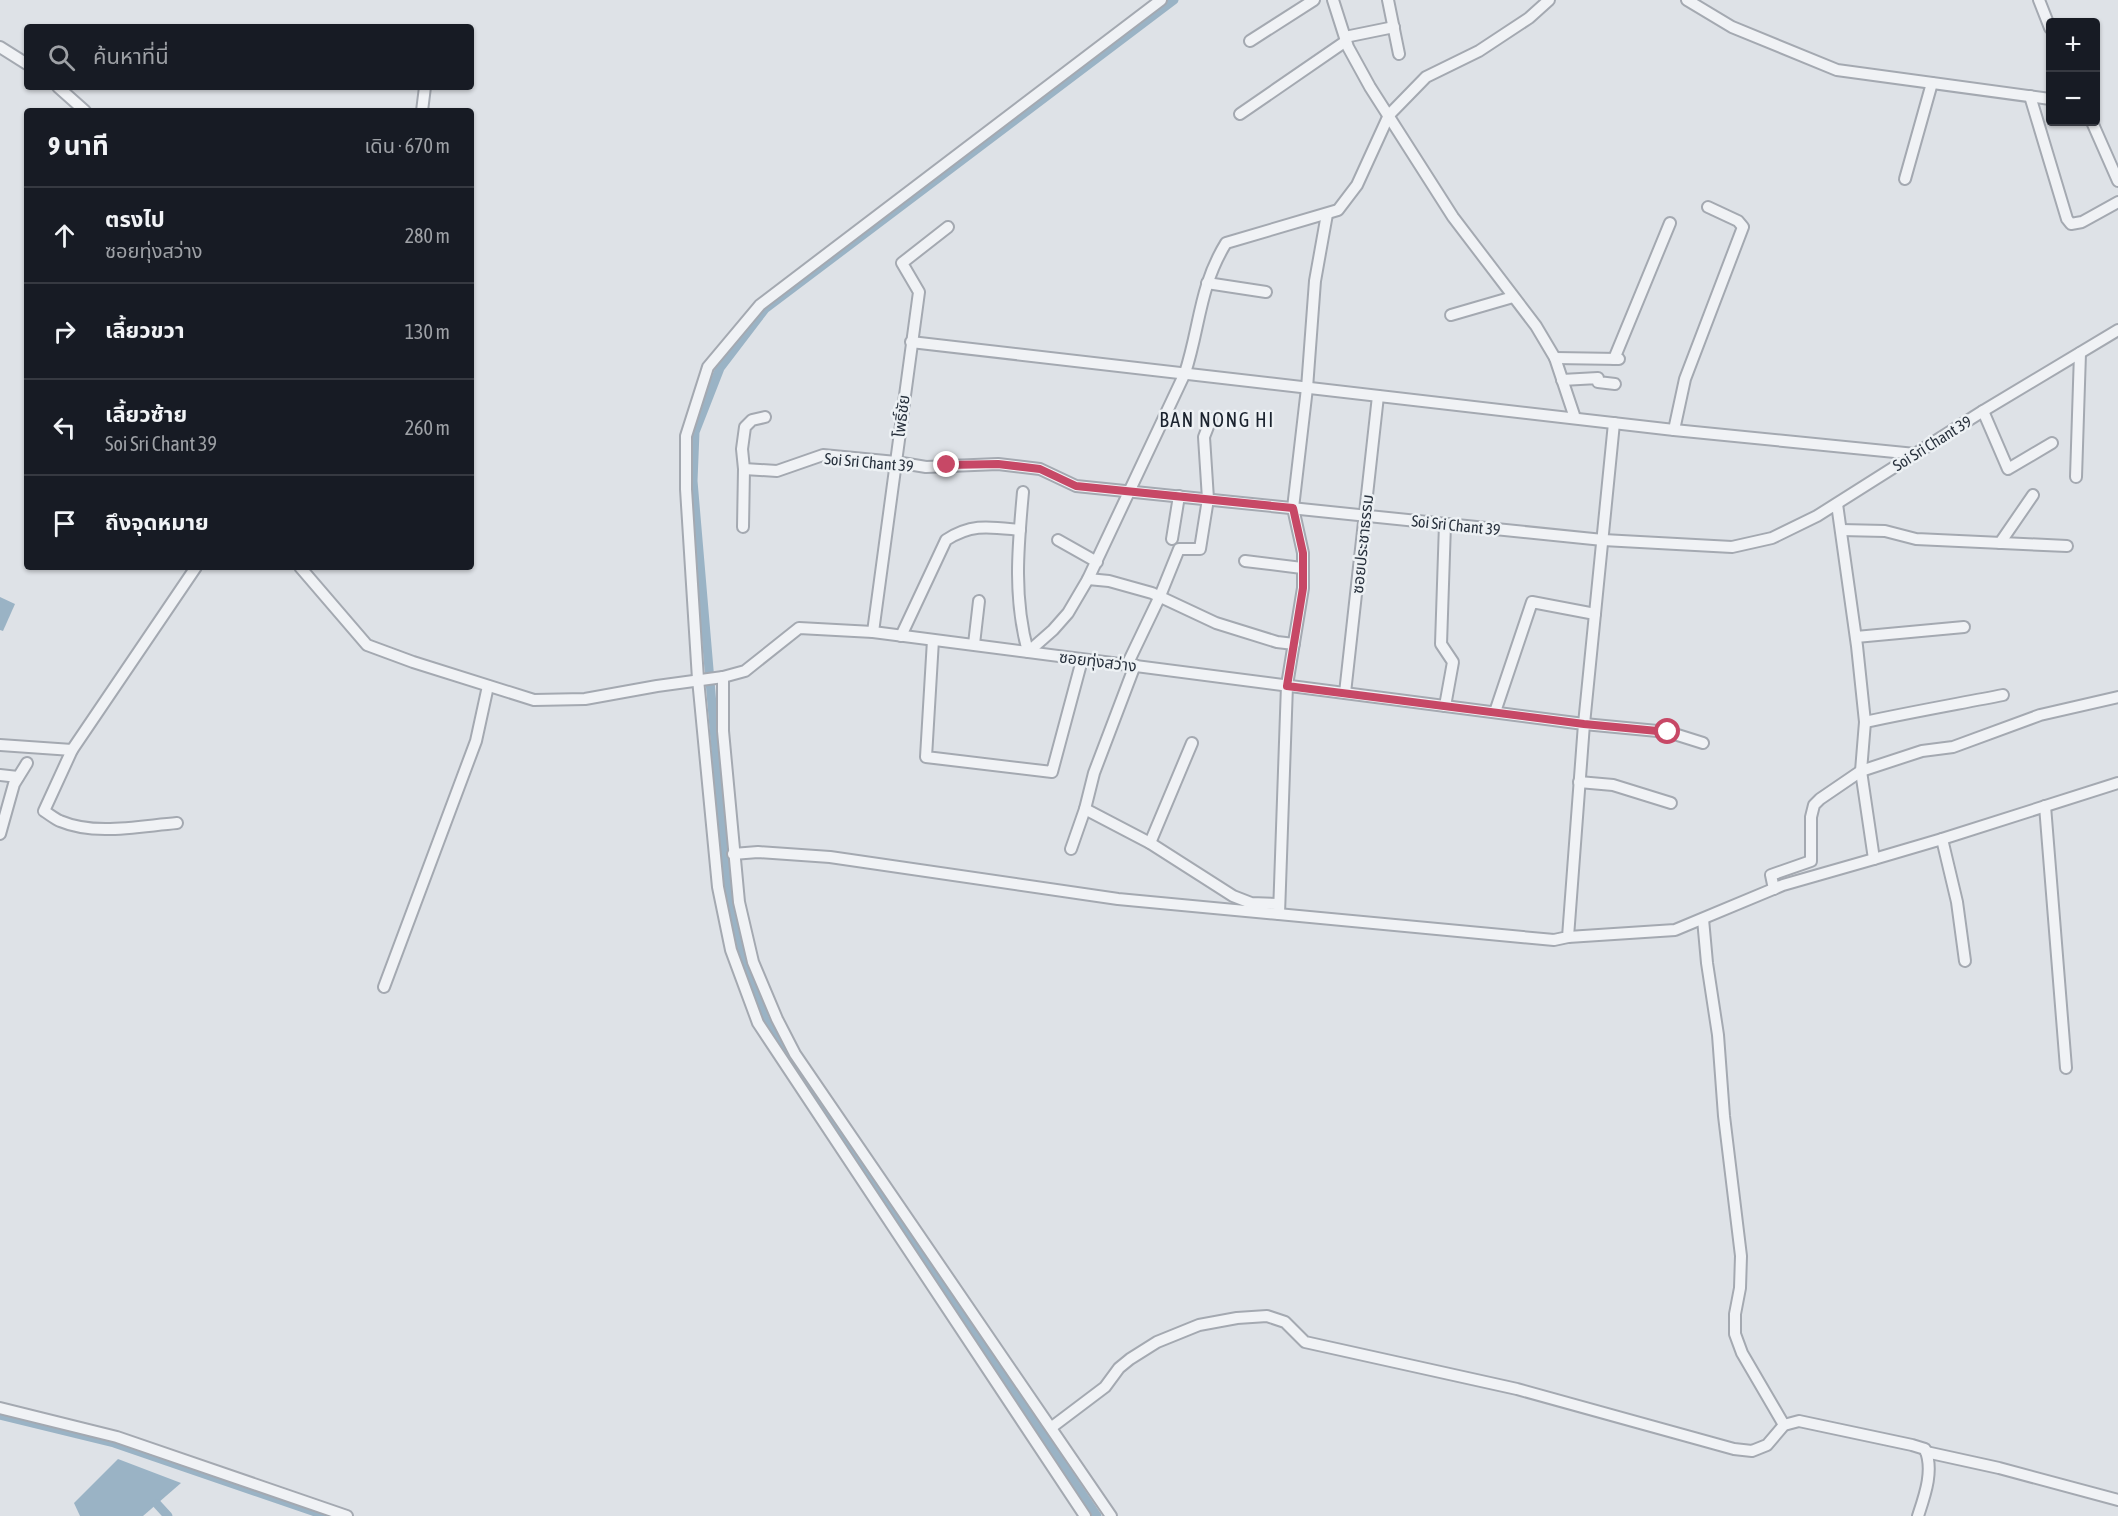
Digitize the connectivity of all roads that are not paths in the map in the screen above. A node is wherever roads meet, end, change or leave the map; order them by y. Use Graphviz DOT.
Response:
graph roads {
  1 [pos="1161,0"];
  2 [pos="1314,0"];
  3 [pos="1333,0"];
  4 [pos="1388,0"];
  5 [pos="1549,0"];
  6 [pos="1687,0"];
  7 [pos="2039,0"];
  8 [pos="2046,18"];
  9 [pos="1394,27"];
  10 [pos="1345,39"];
  11 [pos="1250,41"];
  12 [pos="0,47"];
  13 [pos="1399,54"];
  14 [pos="24,62"];
  15 [pos="1932,83"];
  16 [pos="61,90"];
  17 [pos="425,90"];
  18 [pos="2030,96"];
  19 [pos="2046,98"];
  20 [pos="82,108"];
  21 [pos="422,108"];
  22 [pos="1240,114"];
  23 [pos="1389,115"];
  24 [pos="2094,126"];
  25 [pos="1905,179"];
  26 [pos="2118,181"];
  27 [pos="2118,202"];
  28 [pos="1708,207"];
  29 [pos="1327,214"];
  30 [pos="1670,223"];
  31 [pos="948,227"];
  32 [pos="1207,284"];
  33 [pos="1266,292"];
  34 [pos="1513,297"];
  35 [pos="1451,315"];
  36 [pos="2118,330"];
  37 [pos="911,342"];
  38 [pos="2080,353"];
  39 [pos="1555,358"];
  40 [pos="1185,373"];
  41 [pos="1562,380"];
  42 [pos="1615,384"];
  43 [pos="1307,388"];
  44 [pos="1378,396"];
  45 [pos="1983,411"];
  46 [pos="765,417"];
  47 [pos="1575,418"];
  48 [pos="1211,419"];
  49 [pos="1614,423"];
  50 [pos="1674,430"];
  51 [pos="2052,443"];
  52 [pos="1915,454"];
  53 [pos="896,462"];
  54 [pos="744,469"];
  55 [pos="2076,477"];
  56 [pos="1128,491"];
  57 [pos="1023,492"];
  58 [pos="2033,495"];
  59 [pos="1179,496"];
  60 [pos="1208,499"];
  61 [pos="1837,504"];
  62 [pos="1293,508"];
  63 [pos="1365,515"];
  64 [pos="1445,524"];
  65 [pos="743,527"];
  66 [pos="1020,530"];
  67 [pos="1840,530"];
  68 [pos="1172,538"];
  69 [pos="1058,540"];
  70 [pos="1603,540"];
  71 [pos="2000,543"];
  72 [pos="2067,546"];
  73 [pos="1245,561"];
  74 [pos="1097,562"];
  75 [pos="1302,568"];
  76 [pos="194,570"];
  77 [pos="303,570"];
  78 [pos="1088,579"];
  79 [pos="1160,596"];
  80 [pos="979,601"];
  81 [pos="1595,614"];
  82 [pos="1964,627"];
  83 [pos="873,632"];
  84 [pos="901,636"];
  85 [pos="1856,637"];
  86 [pos="933,640"];
  87 [pos="974,644"];
  88 [pos="1294,644"];
  89 [pos="1028,652"];
  90 [pos="1082,660"];
  91 [pos="1131,665"];
  92 [pos="711,678"];
  93 [pos="488,686"];
  94 [pos="1287,686"];
  95 [pos="1345,693"];
  96 [pos="2003,694"];
  97 [pos="2118,697"];
  98 [pos="1445,706"];
  99 [pos="1495,712"];
  100 [pos="1865,722"];
  101 [pos="1584,724"];
  102 [pos="1192,743"];
  103 [pos="1702,743"];
  104 [pos="0,745"];
  105 [pos="72,750"];
  106 [pos="27,763"];
  107 [pos="1862,771"];
  108 [pos="0,775"];
  109 [pos="18,777"];
  110 [pos="1579,782"];
  111 [pos="2118,783"];
  112 [pos="1671,803"];
  113 [pos="2045,806"];
  114 [pos="1085,808"];
  115 [pos="177,823"];
  116 [pos="0,832"];
  117 [pos="1942,839"];
  118 [pos="1150,843"];
  119 [pos="1071,849"];
  120 [pos="733,854"];
  121 [pos="1874,859"];
  122 [pos="1774,889"];
  123 [pos="1279,909"];
  124 [pos="1703,919"];
  125 [pos="1568,937"];
  126 [pos="1965,961"];
  127 [pos="384,987"];
  128 [pos="2066,1068"];
  129 [pos="0,1408"];
  130 [pos="1784,1425"];
  131 [pos="1052,1427"];
  132 [pos="1926,1452"];
  133 [pos="2118,1500"];
  134 [pos="347,1516"];
  135 [pos="1085,1516"];
  136 [pos="1111,1516"];
  137 [pos="1918,1516"];
  1 -- 92 [label="street"];
  2 -- 11 [label="street"];
  3 -- 10 [label="street"];
  4 -- 9 [label="street"];
  5 -- 23 [label="street"];
  6 -- 15 [label="street"];
  7 -- 8 [label="street"];
  9 -- 10 [label="street"];
  9 -- 13 [label="street"];
  10 -- 22 [label="street"];
  10 -- 23 [label="street"];
  12 -- 14 [label="street"];
  15 -- 18 [label="street"];
  15 -- 25 [label="street"];
  16 -- 20 [label="street"];
  17 -- 21 [label="street"];
  18 -- 19 [label="street"];
  18 -- 27 [label="street"];
  23 -- 29 [label="street"];
  23 -- 34 [label="street"];
  24 -- 26 [label="street"];
  28 -- 50 [label="street"];
  29 -- 32 [label="street"];
  29 -- 43 [label="street"];
  30 -- 39 [label="street"];
  31 -- 37 [label="street, โพธิ์ชัย"];
  32 -- 33 [label="street"];
  32 -- 40 [label="street"];
  34 -- 35 [label="street"];
  34 -- 39 [label="street"];
  36 -- 38 [label="street, Soi Sri Chant 39"];
  37 -- 40 [label="street"];
  37 -- 53 [label="street, โพธิ์ชัย"];
  38 -- 45 [label="street, Soi Sri Chant 39"];
  38 -- 55 [label="street"];
  39 -- 41 [label="street"];
  40 -- 43 [label="street"];
  40 -- 56 [label="street"];
  41 -- 42 [label="street"];
  41 -- 47 [label="street"];
  43 -- 44 [label="street"];
  43 -- 62 [label="street"];
  44 -- 47 [label="street"];
  44 -- 63 [label="street, ซอยประชาธรรม"];
  45 -- 51 [label="street"];
  45 -- 52 [label="street, Soi Sri Chant 39"];
  46 -- 54 [label="street"];
  47 -- 49 [label="street"];
  48 -- 60 [label="street"];
  49 -- 50 [label="street"];
  49 -- 70 [label="street"];
  50 -- 52 [label="street"];
  52 -- 61 [label="street, Soi Sri Chant 39"];
  53 -- 54 [label="street, Soi Sri Chant 39"];
  53 -- 56 [label="street, Soi Sri Chant 39"];
  53 -- 83 [label="street, โพธิ์ชัย"];
  54 -- 65 [label="street"];
  56 -- 59 [label="street, Soi Sri Chant 39"];
  56 -- 74 [label="street"];
  57 -- 66 [label="street"];
  58 -- 71 [label="street"];
  59 -- 60 [label="street, Soi Sri Chant 39"];
  59 -- 68 [label="street"];
  60 -- 62 [label="street, Soi Sri Chant 39"];
  60 -- 79 [label="street"];
  61 -- 67 [label="street"];
  61 -- 70 [label="street, Soi Sri Chant 39"];
  62 -- 63 [label="street, Soi Sri Chant 39"];
  62 -- 75 [label="street"];
  63 -- 64 [label="street, Soi Sri Chant 39"];
  63 -- 95 [label="street, ซอยประชาธรรม"];
  64 -- 70 [label="street, Soi Sri Chant 39"];
  64 -- 98 [label="street"];
  66 -- 84 [label="street"];
  66 -- 89 [label="street"];
  67 -- 71 [label="street"];
  67 -- 85 [label="street"];
  69 -- 74 [label="street"];
  70 -- 81 [label="street"];
  71 -- 72 [label="street"];
  73 -- 75 [label="street"];
  74 -- 78 [label="street"];
  75 -- 88 [label="street"];
  76 -- 105 [label="street"];
  77 -- 93 [label="street, ซอยทุ่งสว่าง"];
  78 -- 79 [label="street"];
  78 -- 89 [label="street"];
  79 -- 88 [label="street"];
  79 -- 91 [label="street"];
  80 -- 87 [label="street"];
  81 -- 99 [label="street"];
  81 -- 101 [label="street"];
  82 -- 85 [label="street"];
  83 -- 84 [label="street, ซอยทุ่งสว่าง"];
  83 -- 92 [label="street, ซอยทุ่งสว่าง"];
  84 -- 86 [label="street, ซอยทุ่งสว่าง"];
  85 -- 100 [label="street"];
  86 -- 87 [label="street, ซอยทุ่งสว่าง"];
  86 -- 90 [label="street"];
  87 -- 89 [label="street, ซอยทุ่งสว่าง"];
  88 -- 94 [label="street"];
  89 -- 90 [label="street, ซอยทุ่งสว่าง"];
  90 -- 91 [label="street, ซอยทุ่งสว่าง"];
  91 -- 94 [label="street, ซอยทุ่งสว่าง"];
  91 -- 114 [label="street"];
  92 -- 93 [label="street, ซอยทุ่งสว่าง"];
  92 -- 120 [label="street"];
  92 -- 135 [label="street"];
  93 -- 127 [label="street"];
  94 -- 95 [label="street, ซอยทุ่งสว่าง"];
  94 -- 123 [label="street"];
  95 -- 98 [label="street, ซอยทุ่งสว่าง"];
  96 -- 100 [label="street"];
  97 -- 107 [label="street"];
  98 -- 99 [label="street, ซอยทุ่งสว่าง"];
  99 -- 101 [label="street, ซอยทุ่งสว่าง"];
  100 -- 107 [label="street"];
  101 -- 103 [label="street, ซอยทุ่งสว่าง"];
  101 -- 110 [label="street"];
  102 -- 118 [label="street"];
  104 -- 105 [label="street"];
  105 -- 115 [label="street"];
  106 -- 109 [label="street"];
  107 -- 121 [label="street"];
  107 -- 122 [label="street"];
  108 -- 109 [label="street"];
  109 -- 116 [label="street"];
  110 -- 112 [label="street"];
  110 -- 125 [label="street"];
  111 -- 113 [label="street"];
  113 -- 117 [label="street"];
  113 -- 128 [label="street"];
  114 -- 118 [label="street"];
  114 -- 119 [label="street"];
  117 -- 121 [label="street"];
  117 -- 126 [label="street"];
  118 -- 123 [label="street"];
  120 -- 123 [label="street"];
  120 -- 131 [label="street"];
  121 -- 122 [label="street"];
  122 -- 124 [label="street"];
  123 -- 125 [label="street"];
  124 -- 125 [label="street"];
  124 -- 130 [label="street"];
  129 -- 134 [label="street"];
  130 -- 131 [label="street"];
  130 -- 132 [label="street"];
  131 -- 136 [label="street"];
  132 -- 133 [label="street"];
  132 -- 137 [label="street"];
}
